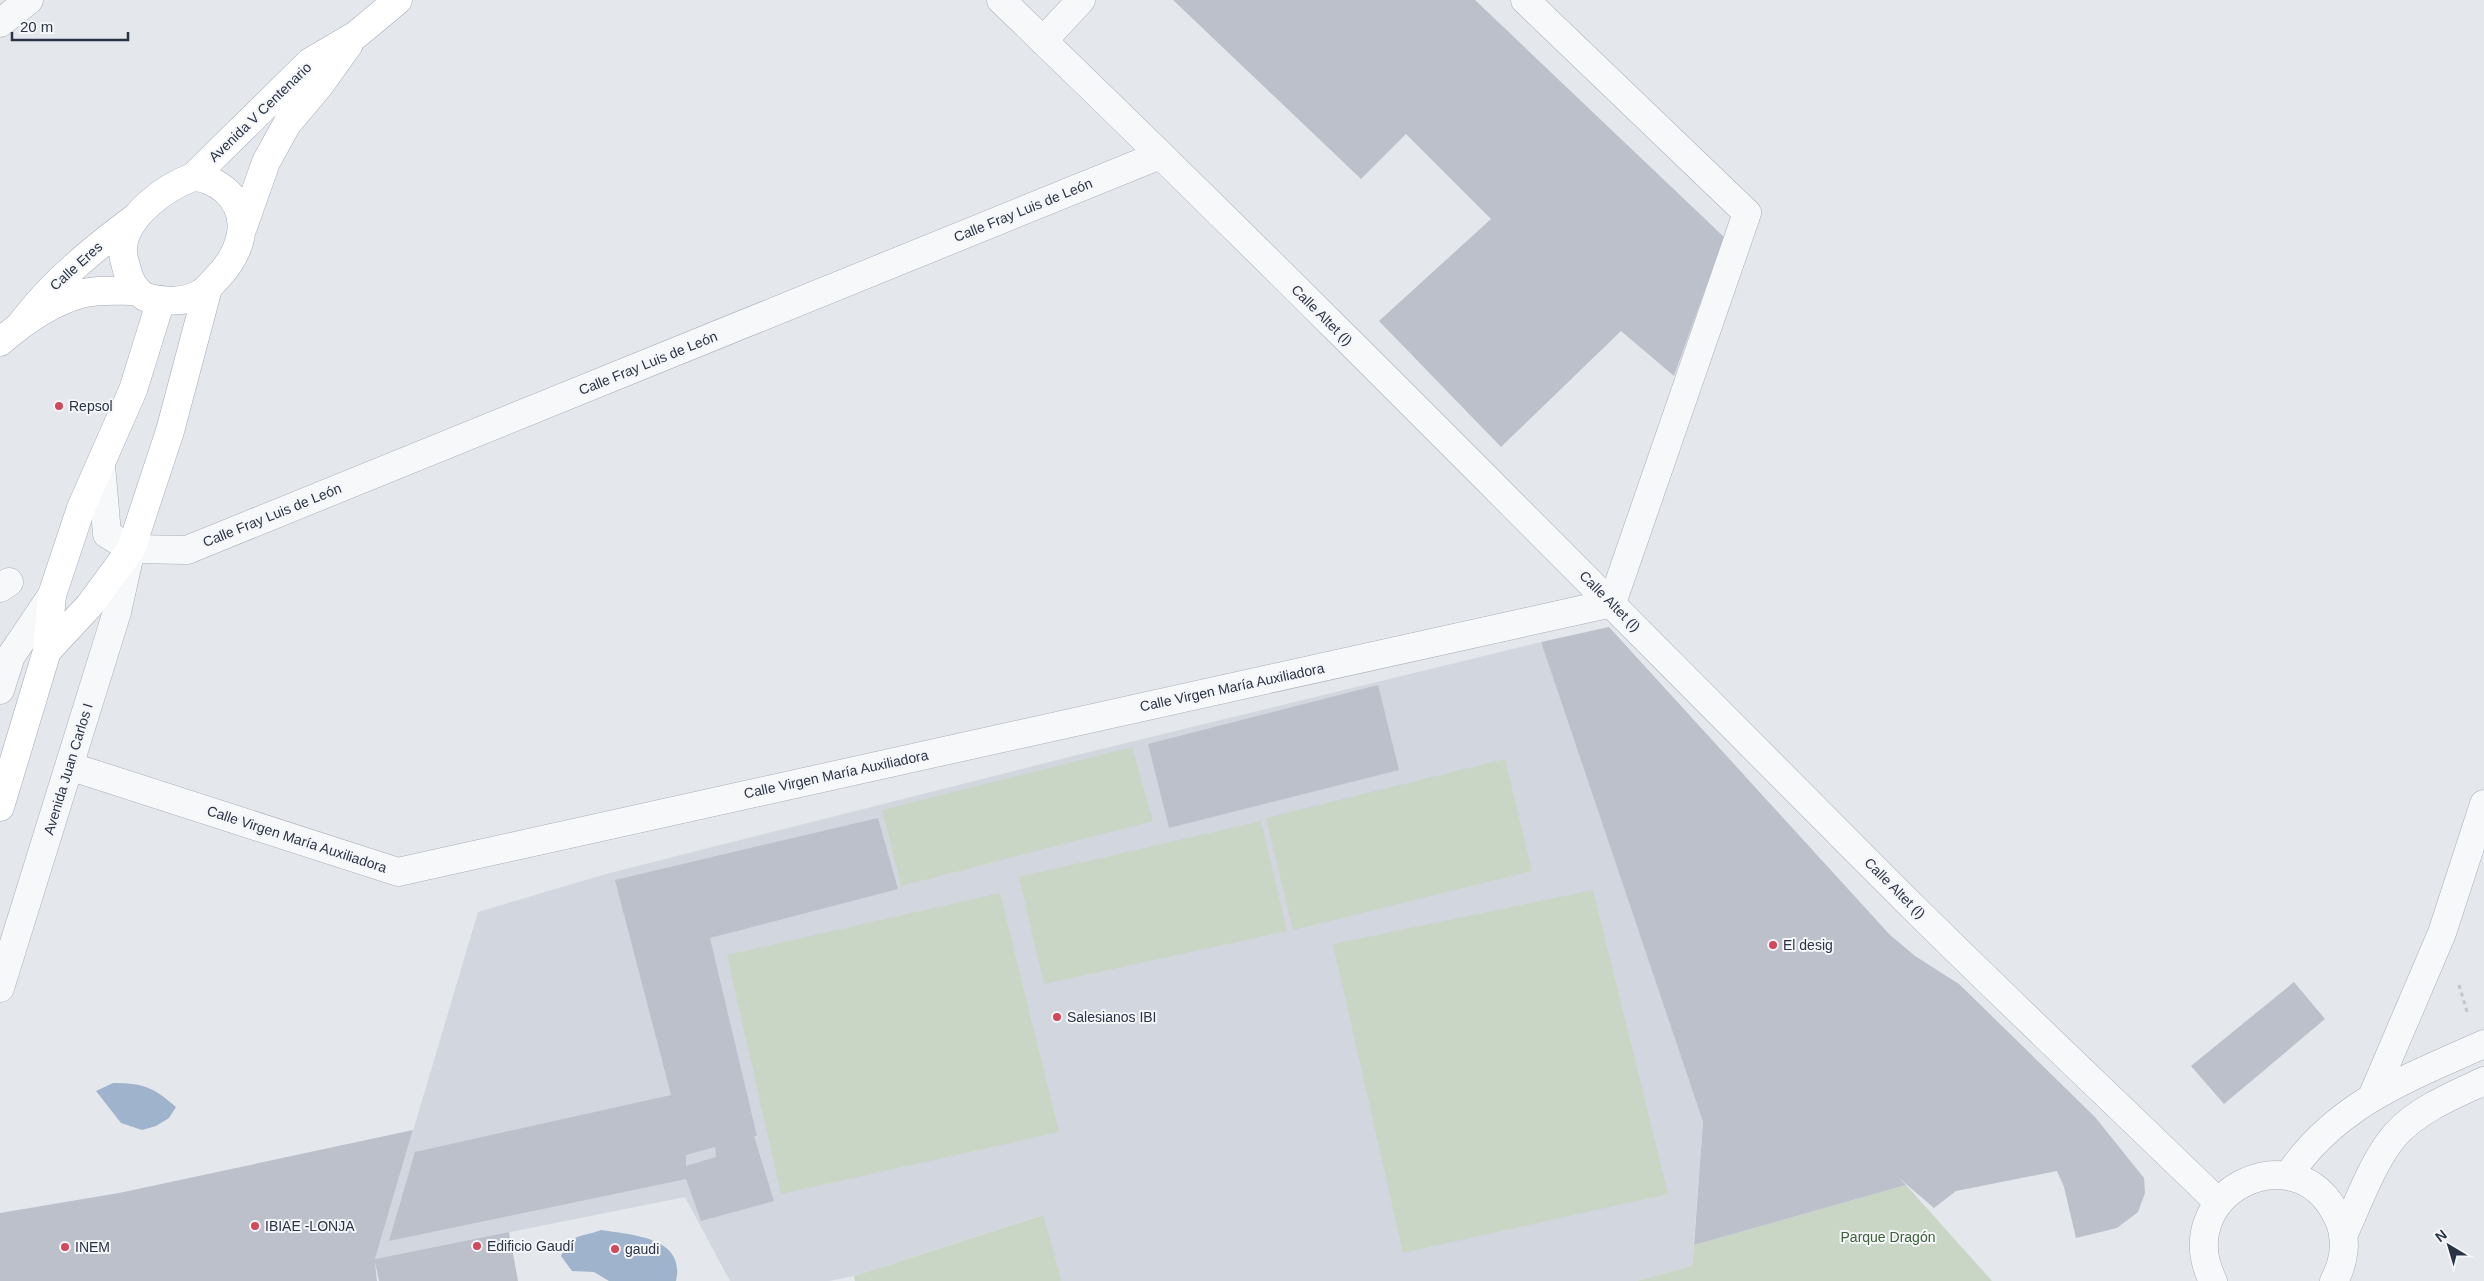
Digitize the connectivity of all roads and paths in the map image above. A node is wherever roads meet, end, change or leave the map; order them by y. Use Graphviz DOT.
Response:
graph roads {
  1 [pos="29,0"];
  2 [pos="398,0"];
  3 [pos="1001,0"];
  4 [pos="1082,0"];
  5 [pos="1525,0"];
  6 [pos="0,23"];
  7 [pos="356,35"];
  8 [pos="1043,40"];
  9 [pos="1160,154"];
  10 [pos="194,177"];
  11 [pos="138,216"];
  12 [pos="243,227"];
  13 [pos="208,288"];
  14 [pos="136,291"];
  15 [pos="161,300"];
  16 [pos="6,336"];
  17 [pos="101,465"];
  18 [pos="131,549"];
  19 [pos="52,595"];
  20 [pos="1612,603"];
  21 [pos="47,650"];
  22 [pos="0,690"];
  23 [pos="69,766"];
  24 [pos="2484,804"];
  25 [pos="0,807"];
  26 [pos="2442,933"];
  27 [pos="0,988"];
  28 [pos="2481,1046"];
  29 [pos="2484,1081"];
  30 [pos="2372,1097"];
  31 [pos="2288,1176"];
  32 [pos="2218,1202"];
  33 [pos="2343,1236"];
  34 [pos="2213,1281"];
  35 [pos="2334,1281"];
  1 -- 6 [label="street"];
  2 -- 7 [label="main road, Avenida V Centenario"];
  3 -- 8 [label="street, Calle Altet (l)"];
  4 -- 8 [label="street"];
  5 -- 20 [label="street"];
  7 -- 10 [label="main road, Avenida V Centenario"];
  7 -- 12 [label="main road, Avenida V Centenario"];
  8 -- 9 [label="street, Calle Altet (l)"];
  9 -- 18 [label="street, Calle Fray Luis de León"];
  9 -- 20 [label="street, Calle Altet (l)"];
  10 -- 11 [label="main road"];
  10 -- 12 [label="main road"];
  11 -- 14 [label="main road"];
  11 -- 16 [label="main road, Calle Eres"];
  12 -- 13 [label="main road"];
  13 -- 15 [label="main road"];
  13 -- 18 [label="main road"];
  14 -- 15 [label="main road"];
  14 -- 16 [label="main road, Calle Eres"];
  15 -- 17 [label="main road"];
  17 -- 18 [label="street"];
  17 -- 19 [label="main road"];
  18 -- 21 [label="main road"];
  18 -- 23 [label="street, Avenida Juan Carlos I"];
  19 -- 21 [label="main road"];
  19 -- 22 [label="street"];
  20 -- 23 [label="street, Calle Virgen María Auxiliadora"];
  20 -- 32 [label="street, Calle Altet (l)"];
  21 -- 25 [label="main road"];
  23 -- 27 [label="street, Avenida Juan Carlos I"];
  24 -- 26 [label="street"];
  26 -- 28 [label="path"];
  26 -- 30 [label="street"];
  28 -- 30 [label="street"];
  29 -- 33 [label="street"];
  30 -- 31 [label="street"];
  31 -- 32 [label="street"];
  31 -- 33 [label="street"];
  32 -- 34 [label="street"];
  33 -- 35 [label="street"];
}
